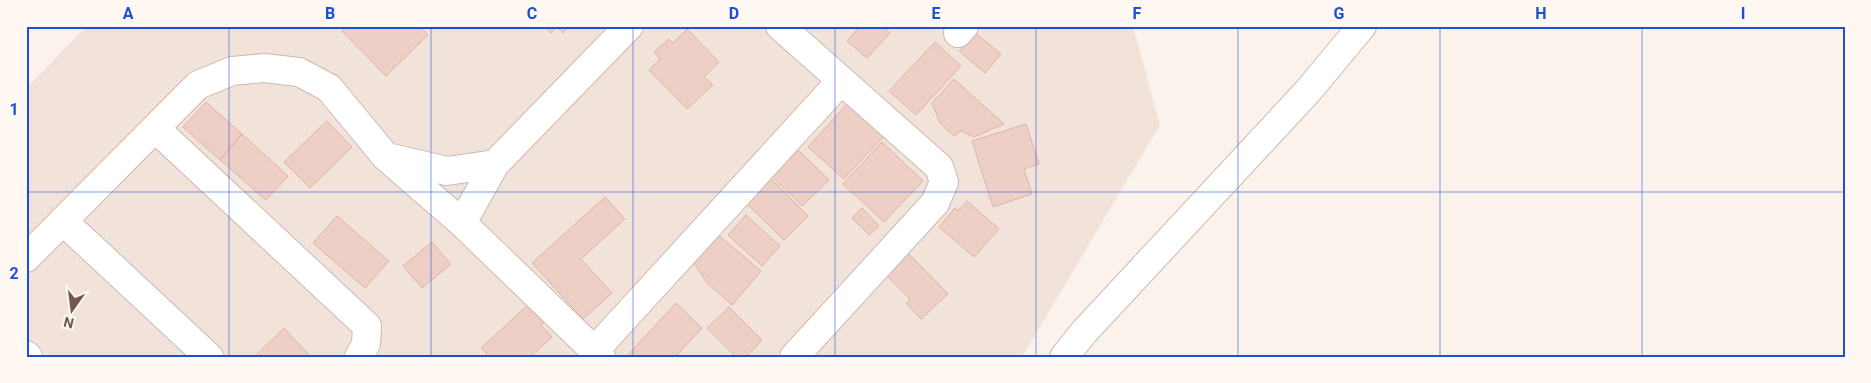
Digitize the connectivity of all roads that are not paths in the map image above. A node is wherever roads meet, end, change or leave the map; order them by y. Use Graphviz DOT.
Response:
graph roads {
  1 [pos="629,26"];
  2 [pos="780,26"];
  3 [pos="1362,26"];
  4 [pos="840,82"];
  5 [pos="156,129"];
  6 [pos="386,157"];
  7 [pos="495,164"];
  8 [pos="64,221"];
  9 [pos="462,223"];
  10 [pos="26,258"];
  11 [pos="598,353"];
  12 [pos="209,357"];
  13 [pos="359,357"];
  14 [pos="794,357"];
  15 [pos="1064,357"];
  1 -- 7 [label="street"];
  2 -- 4 [label="street"];
  3 -- 15 [label="street"];
  4 -- 11 [label="street"];
  4 -- 14 [label="street"];
  5 -- 6 [label="street"];
  5 -- 8 [label="street"];
  5 -- 13 [label="street"];
  6 -- 7 [label="street"];
  6 -- 9 [label="street"];
  7 -- 9 [label="street"];
  8 -- 10 [label="street"];
  8 -- 12 [label="street"];
  9 -- 11 [label="street"];
}
